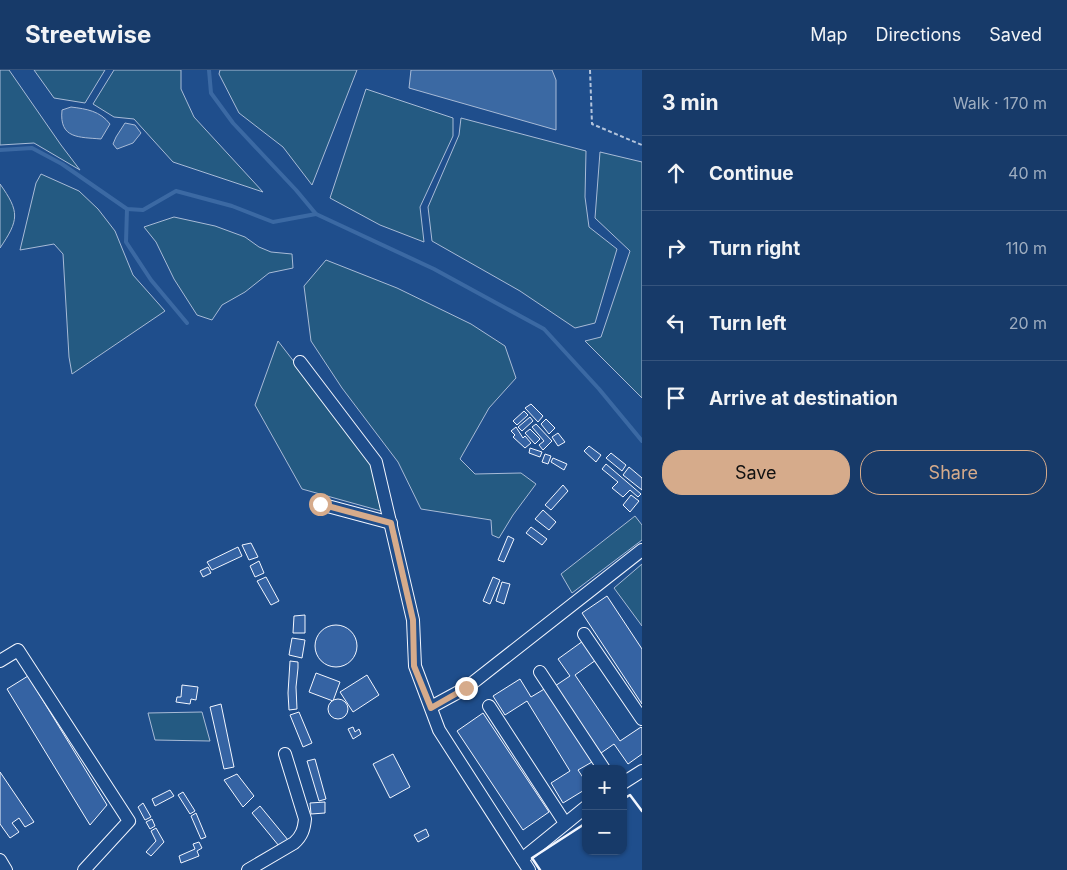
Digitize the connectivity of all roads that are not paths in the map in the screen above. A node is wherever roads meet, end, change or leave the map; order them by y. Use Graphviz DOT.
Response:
graph roads {
  1 [pos="300,362"];
  2 [pos="320,504"];
  3 [pos="391,523"];
  4 [pos="642,550"];
  5 [pos="584,634"];
  6 [pos="0,661"];
  7 [pos="540,672"];
  8 [pos="489,706"];
  9 [pos="431,708"];
  10 [pos="642,719"];
  11 [pos="285,754"];
  12 [pos="601,765"];
  13 [pos="642,770"];
  14 [pos="627,780"];
  15 [pos="582,810"];
  16 [pos="565,823"];
  17 [pos="522,859"];
  18 [pos="0,860"];
  19 [pos="6,870"];
  20 [pos="84,870"];
  21 [pos="248,870"];
  22 [pos="529,870"];
  1 -- 3 [label="street"];
  2 -- 3 [label="street"];
  3 -- 9 [label="street"];
  4 -- 9 [label="street"];
  5 -- 10 [label="street"];
  6 -- 20 [label="street"];
  7 -- 12 [label="street"];
  8 -- 16 [label="street"];
  9 -- 17 [label="street"];
  11 -- 21 [label="street"];
  13 -- 14 [label="street"];
  15 -- 16 [label="street"];
  16 -- 17 [label="street"];
  17 -- 22 [label="street"];
  18 -- 19 [label="street"];
}
